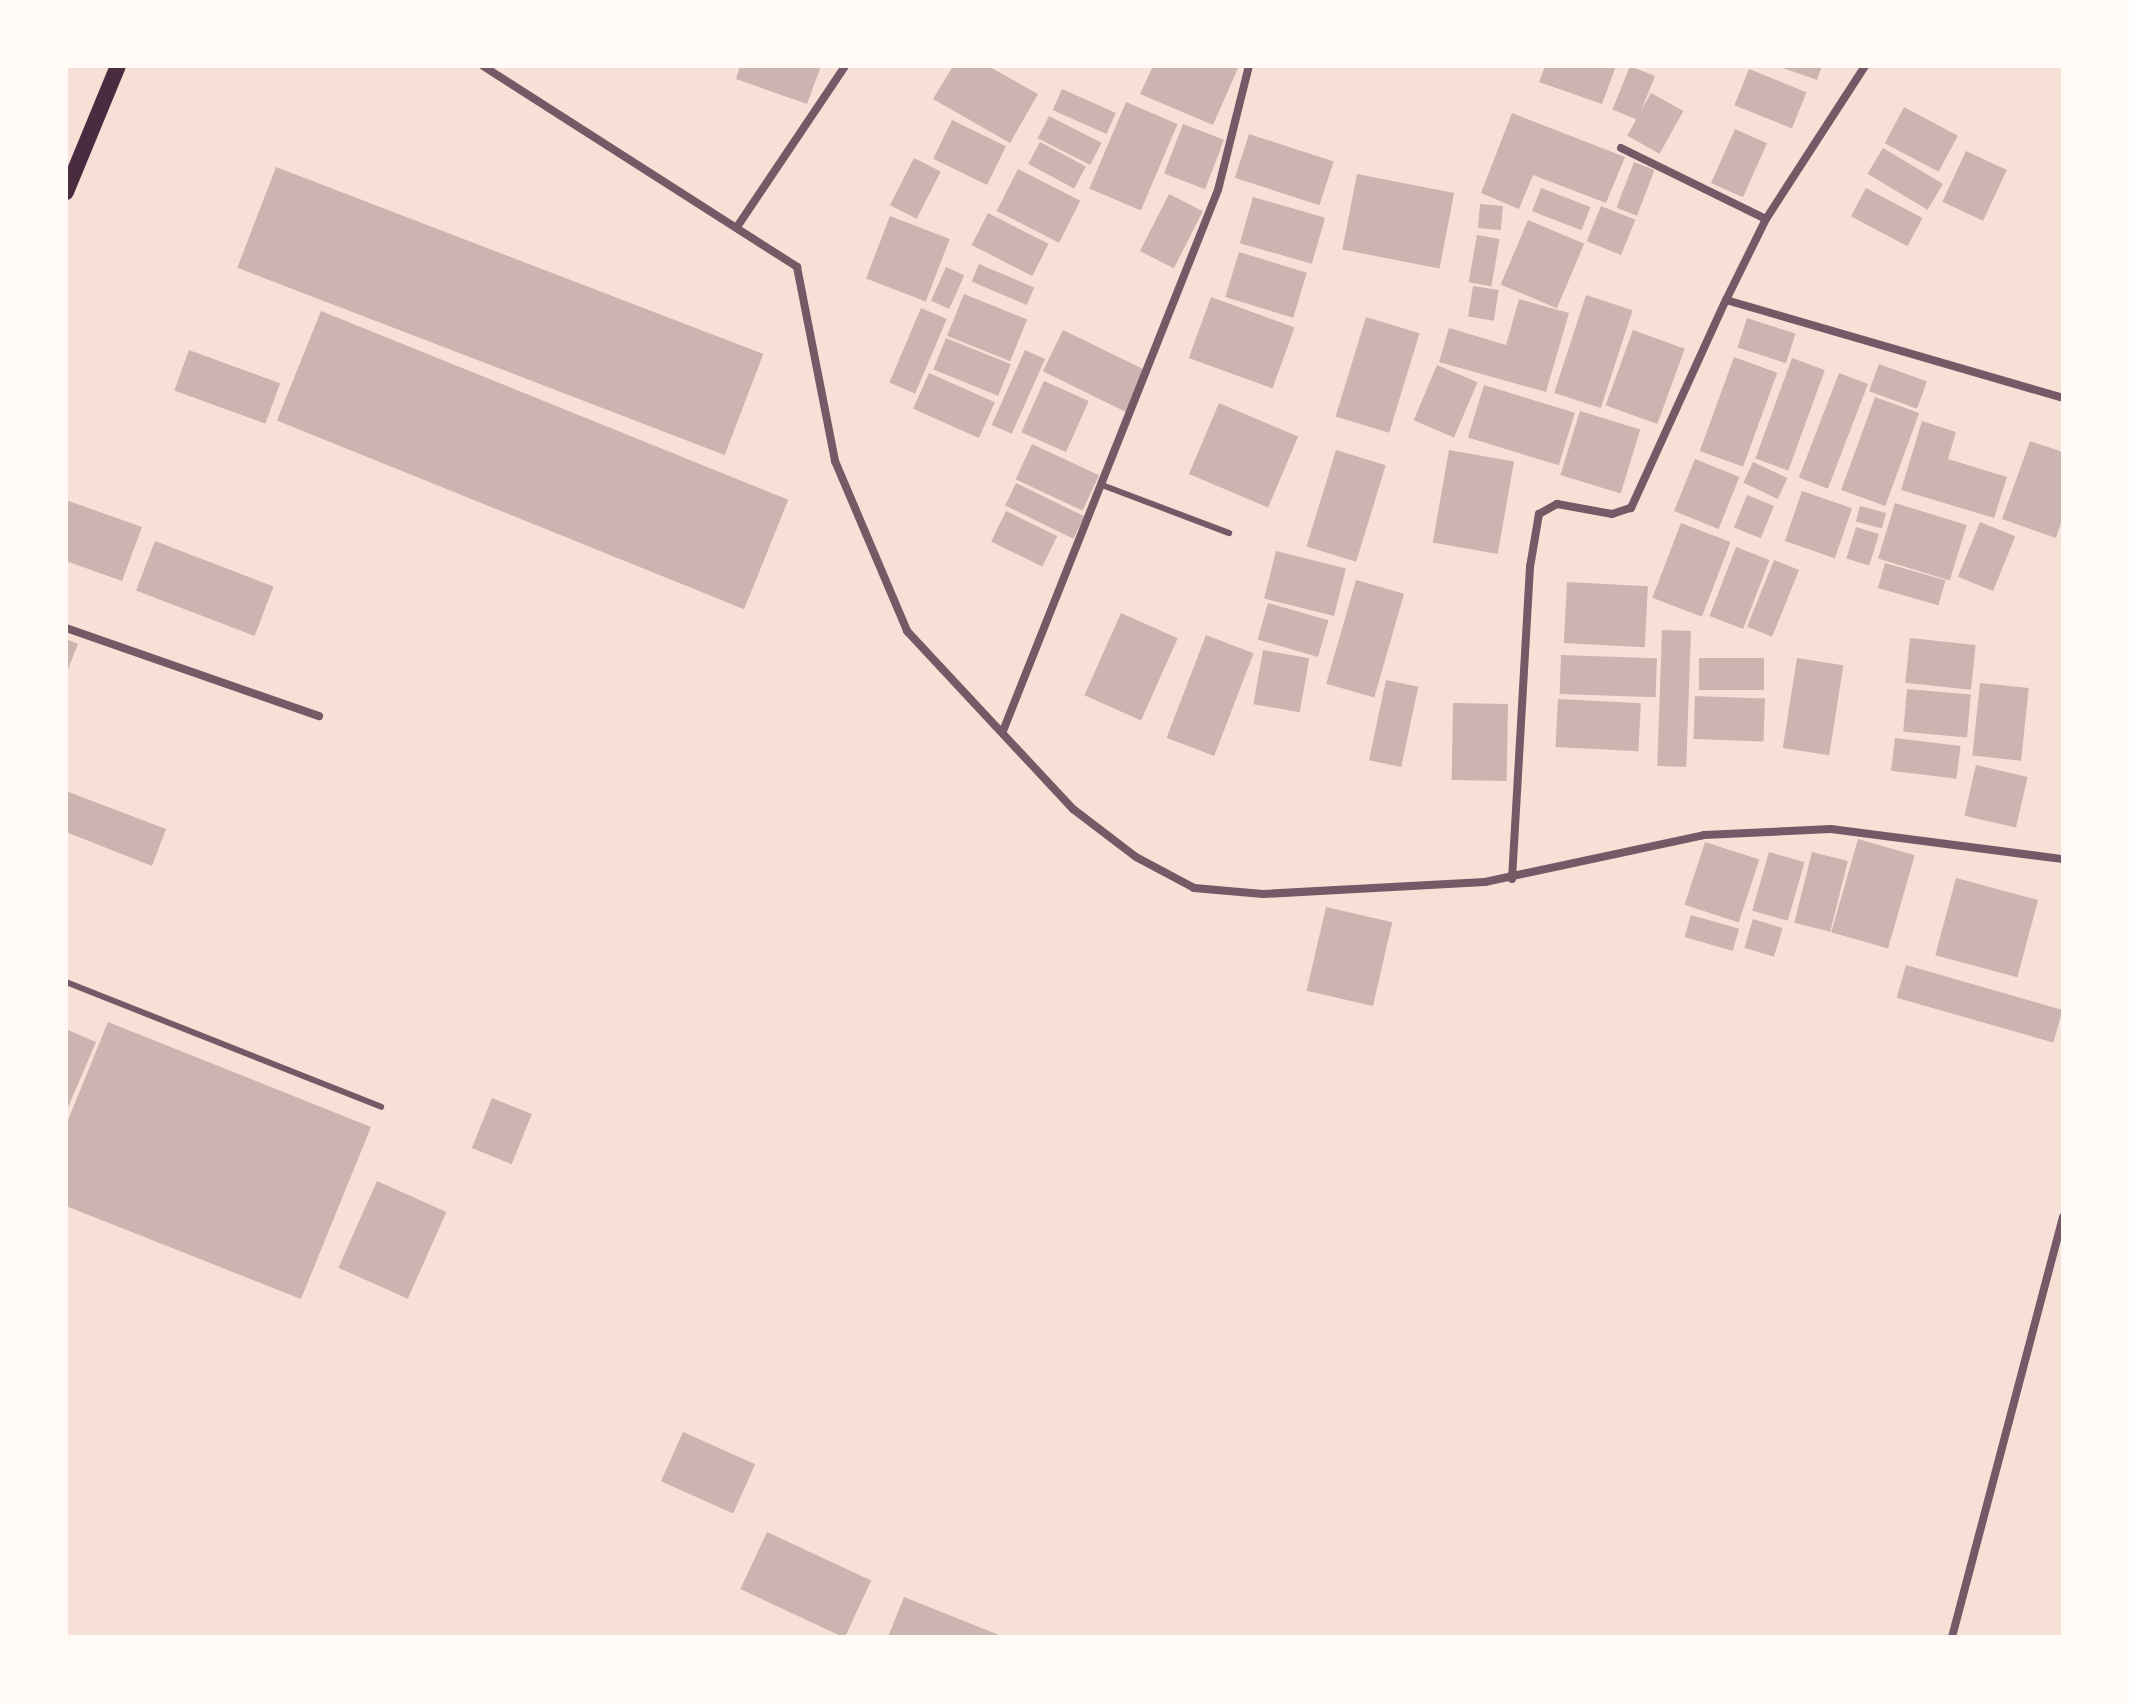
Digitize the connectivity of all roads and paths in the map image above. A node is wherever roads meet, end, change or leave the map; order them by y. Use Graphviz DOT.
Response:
graph roads {
  1 [pos="118,66"];
  2 [pos="483,66"];
  3 [pos="845,66"];
  4 [pos="1249,66"];
  5 [pos="1865,66"];
  6 [pos="1621,148"];
  7 [pos="66,192"];
  8 [pos="1766,219"];
  9 [pos="739,224"];
  10 [pos="1726,300"];
  11 [pos="2063,398"];
  12 [pos="1102,485"];
  13 [pos="1229,533"];
  14 [pos="66,628"];
  15 [pos="319,716"];
  16 [pos="1003,731"];
  17 [pos="2063,859"];
  18 [pos="1512,879"];
  19 [pos="66,982"];
  20 [pos="381,1107"];
  21 [pos="2063,1217"];
  22 [pos="1952,1637"];
  1 -- 7 [label="main road"];
  2 -- 9 [label="street"];
  3 -- 9 [label="street"];
  4 -- 12 [label="street"];
  5 -- 8 [label="street"];
  6 -- 8 [label="street"];
  8 -- 10 [label="street"];
  9 -- 16 [label="street"];
  10 -- 11 [label="street"];
  10 -- 18 [label="street"];
  12 -- 13 [label="lane"];
  12 -- 16 [label="street"];
  14 -- 15 [label="street"];
  16 -- 18 [label="street"];
  17 -- 18 [label="street"];
  19 -- 20 [label="lane"];
  21 -- 22 [label="street"];
}
